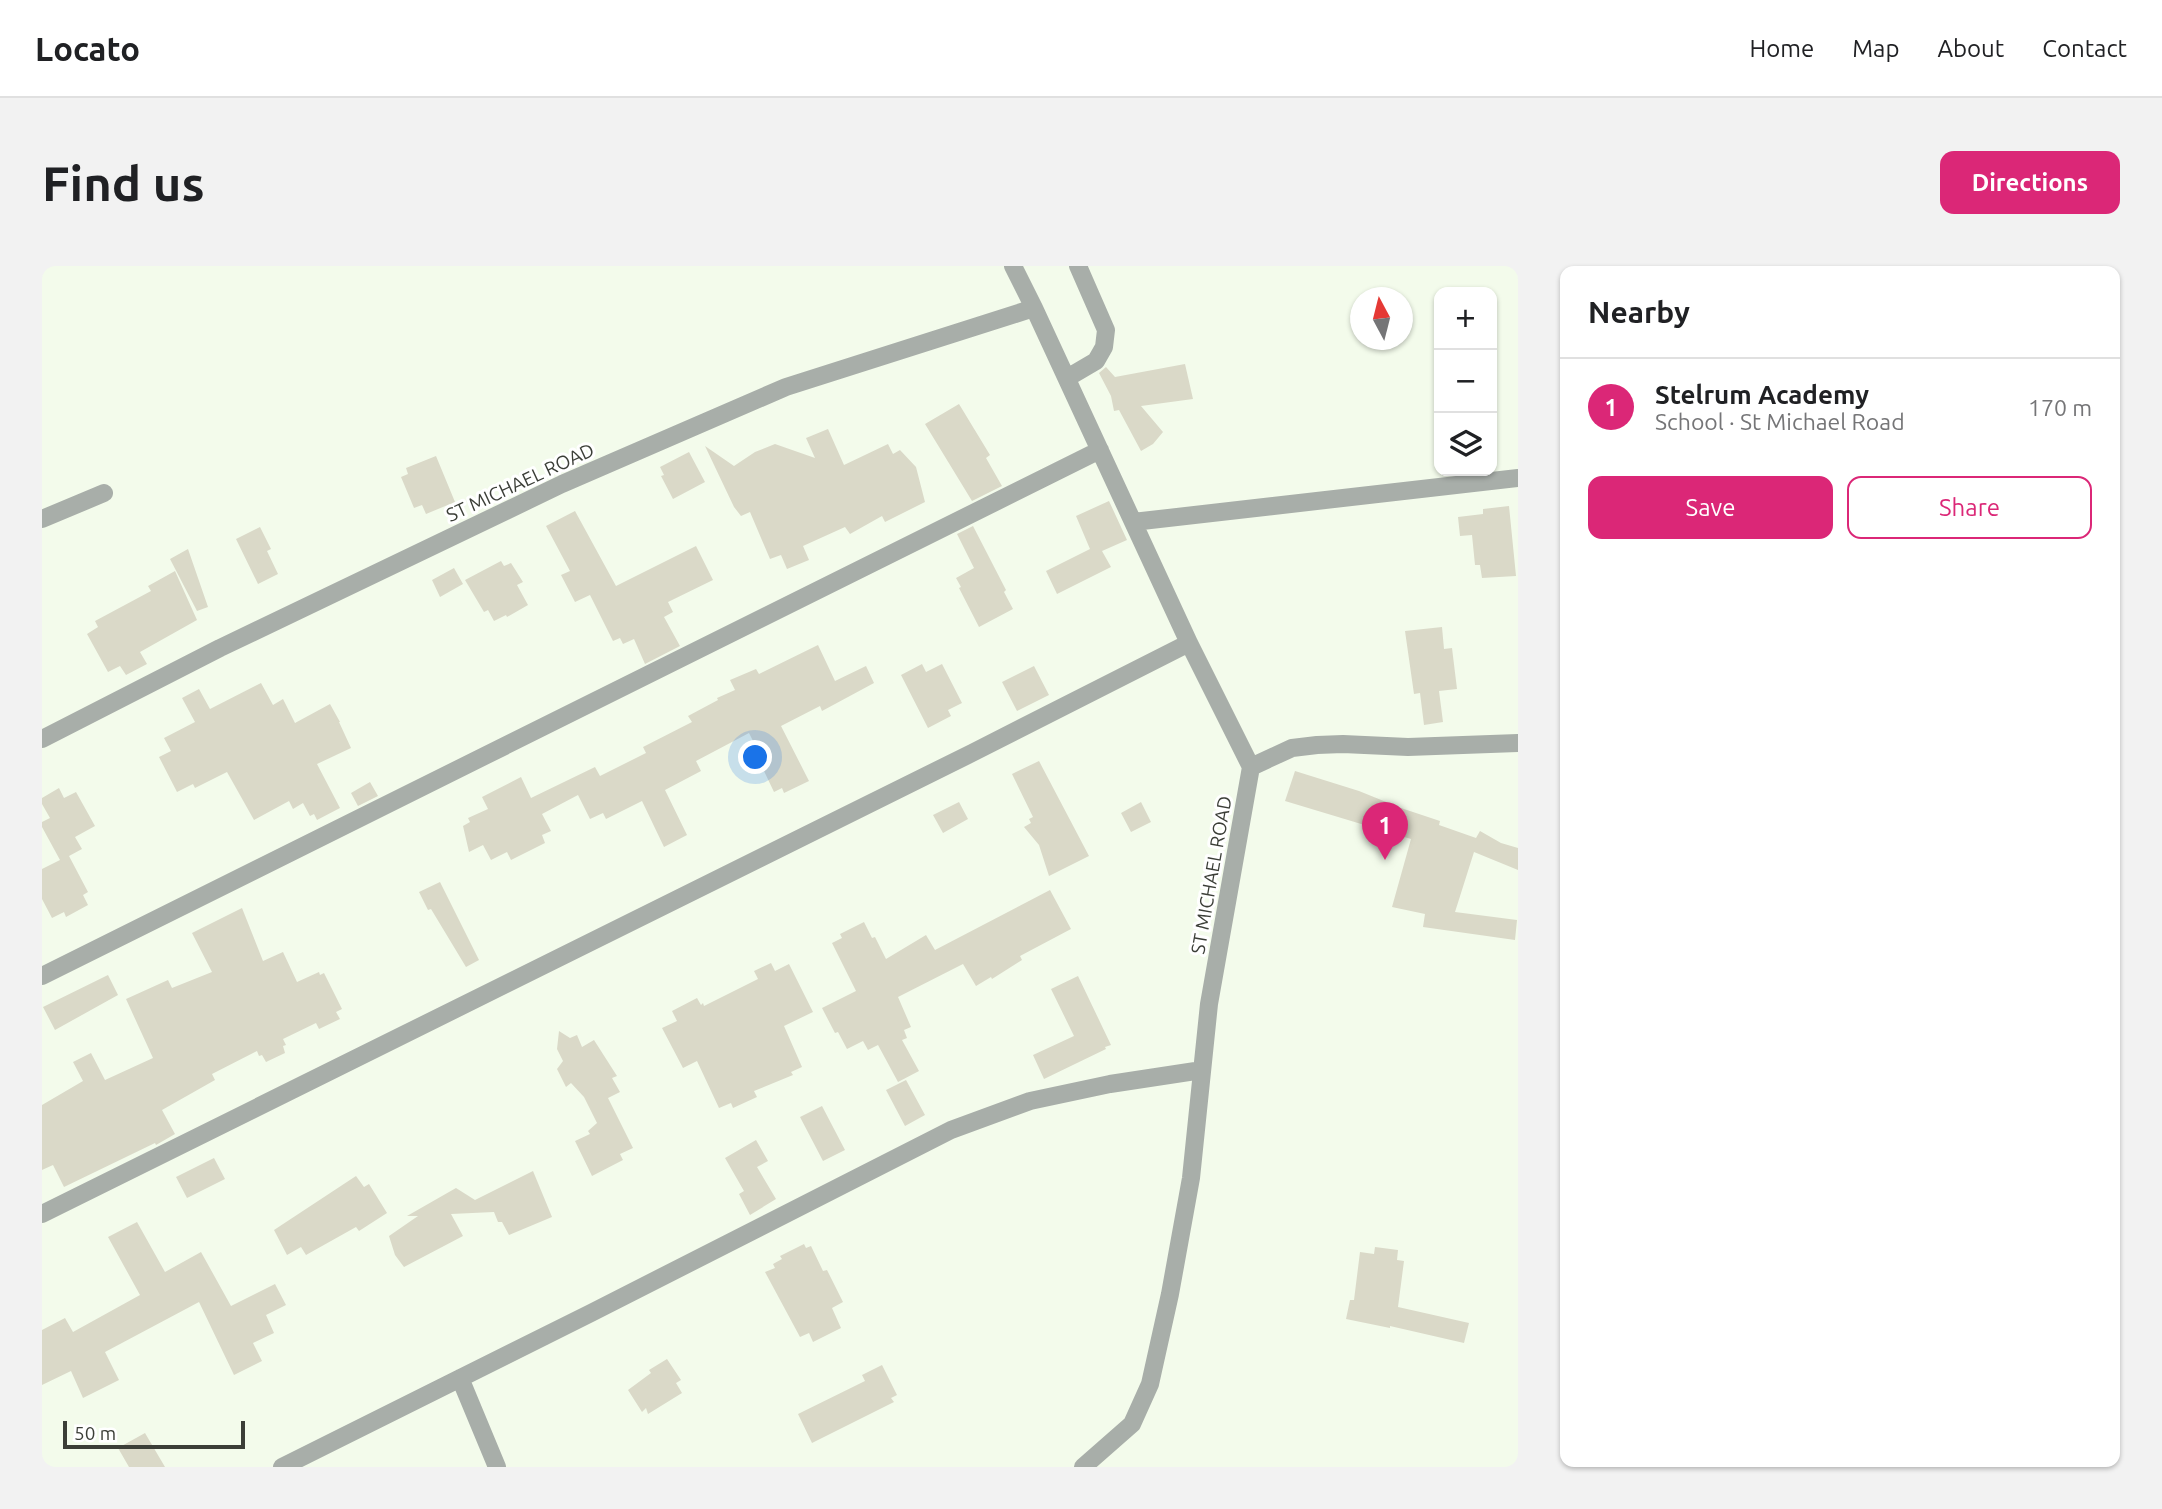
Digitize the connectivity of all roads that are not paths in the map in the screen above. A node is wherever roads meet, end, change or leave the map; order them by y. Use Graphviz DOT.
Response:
graph roads {
  1 [pos="1013,266"];
  2 [pos="1078,266"];
  3 [pos="1034,308"];
  4 [pos="1068,378"];
  5 [pos="1100,450"];
  6 [pos="1518,478"];
  7 [pos="104,493"];
  8 [pos="42,519"];
  9 [pos="1133,522"];
  10 [pos="1189,643"];
  11 [pos="42,739"];
  12 [pos="1518,743"];
  13 [pos="1251,767"];
  14 [pos="42,976"];
  15 [pos="1202,1070"];
  16 [pos="42,1214"];
  17 [pos="460,1378"];
  18 [pos="282,1467"];
  19 [pos="498,1467"];
  20 [pos="1083,1467"];
  1 -- 3 [label="street"];
  2 -- 4 [label="street"];
  3 -- 4 [label="street"];
  3 -- 11 [label="street, ST MICHAEL ROAD"];
  4 -- 5 [label="street"];
  5 -- 9 [label="street"];
  5 -- 14 [label="street"];
  6 -- 9 [label="street"];
  7 -- 8 [label="street"];
  9 -- 10 [label="street"];
  10 -- 13 [label="street"];
  10 -- 16 [label="street"];
  12 -- 13 [label="street"];
  13 -- 15 [label="street, ST MICHAEL ROAD"];
  15 -- 17 [label="street"];
  15 -- 20 [label="street, ST MICHAEL ROAD"];
  17 -- 18 [label="street"];
  17 -- 19 [label="street"];
}
